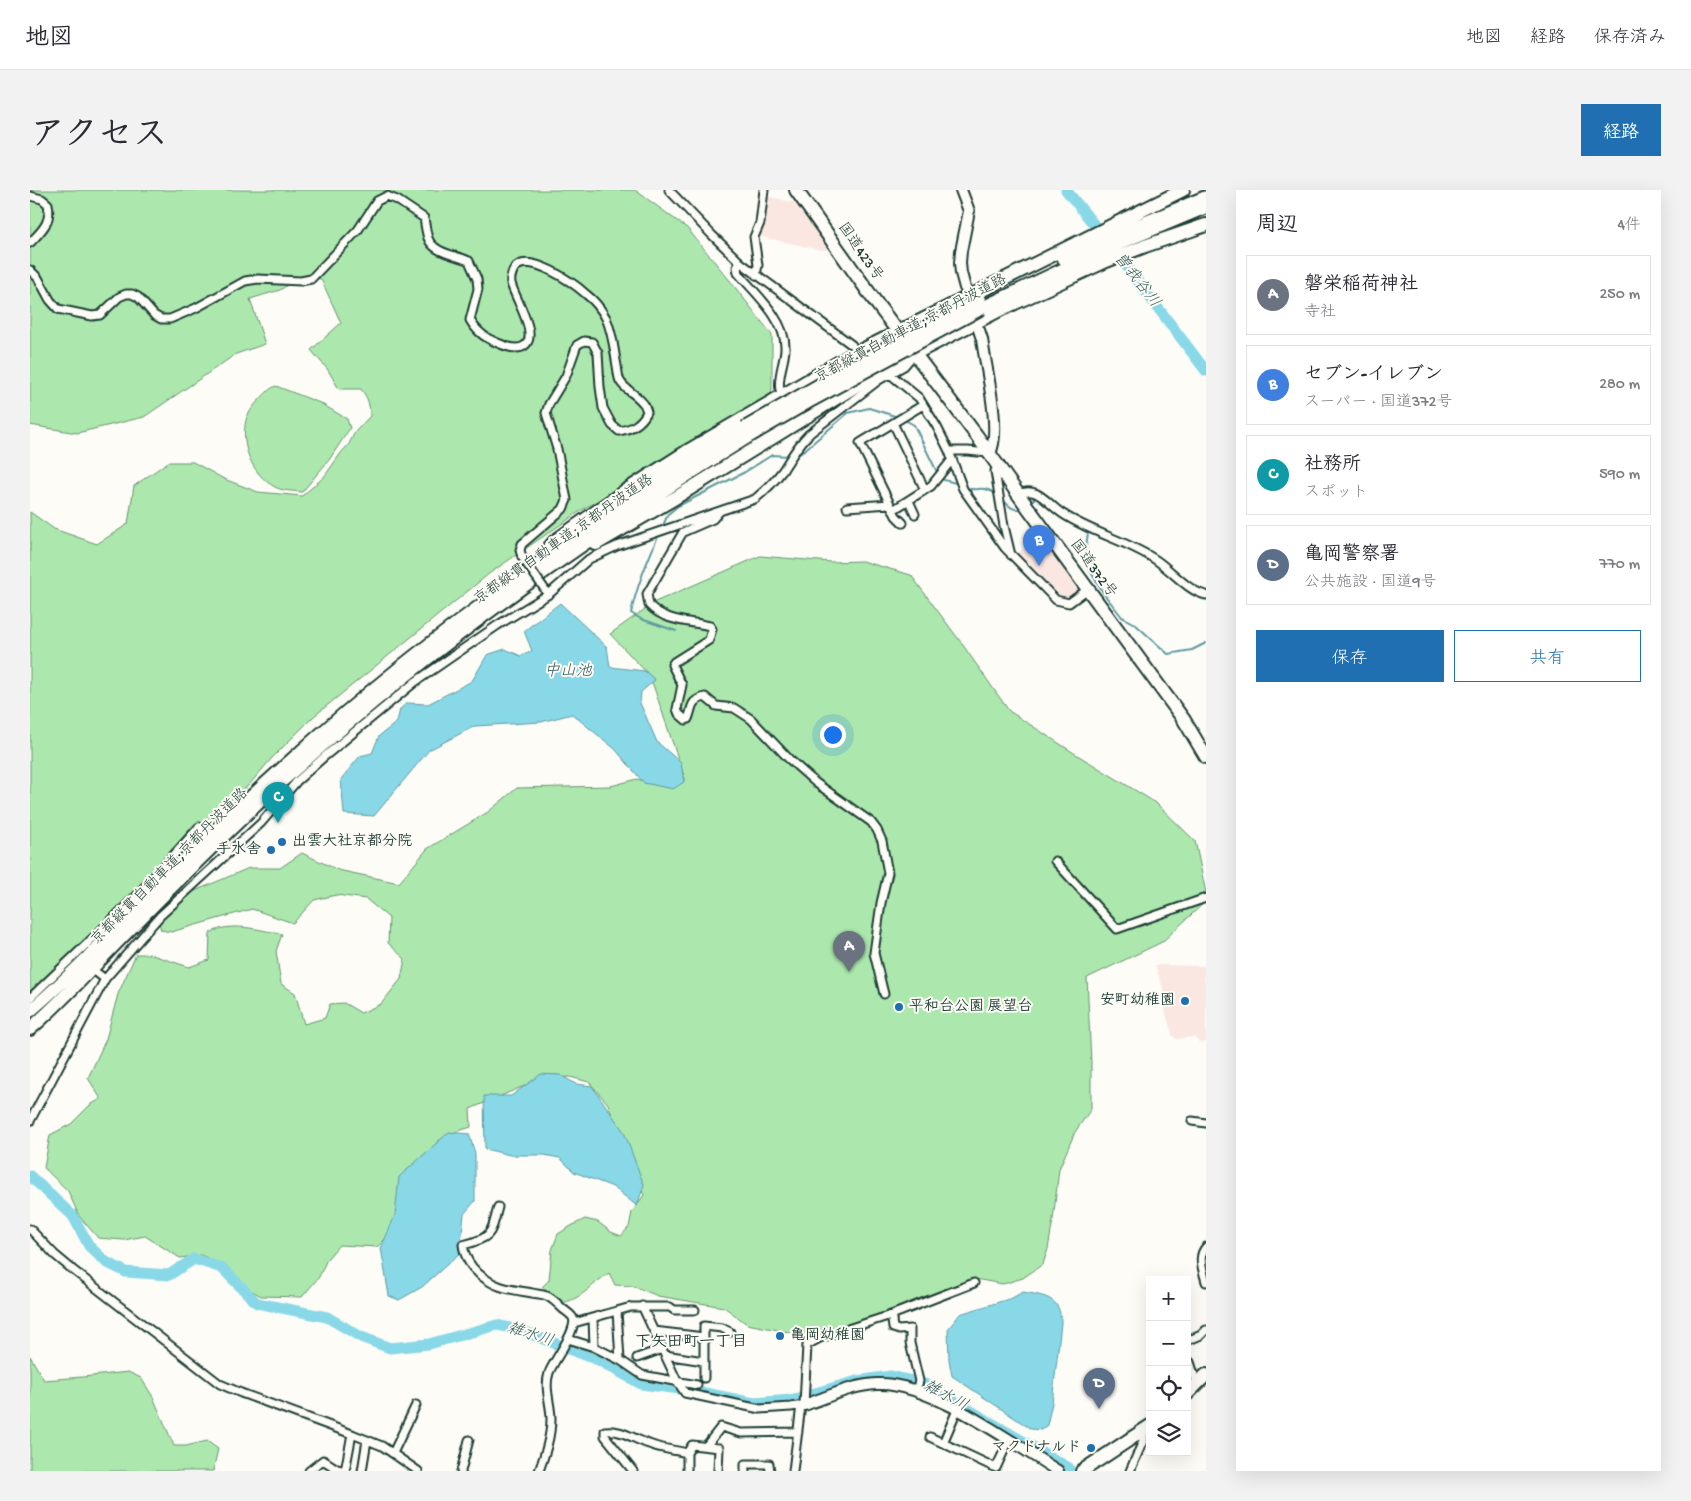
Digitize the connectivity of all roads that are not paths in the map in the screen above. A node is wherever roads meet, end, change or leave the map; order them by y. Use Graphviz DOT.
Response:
graph roads {
  1 [pos="669,190"];
  2 [pos="764,190"];
  3 [pos="796,190"];
  4 [pos="962,190"];
  5 [pos="1183,190"];
  6 [pos="30,196"];
  7 [pos="1206,197"];
  8 [pos="1206,207"];
  9 [pos="1200,227"];
  10 [pos="30,244"];
  11 [pos="741,263"];
  12 [pos="30,270"];
  13 [pos="756,275"];
  14 [pos="1026,281"];
  15 [pos="965,288"];
  16 [pos="978,330"];
  17 [pos="899,331"];
  18 [pos="852,344"];
  19 [pos="914,353"];
  20 [pos="890,374"];
  21 [pos="780,390"];
  22 [pos="924,406"];
  23 [pos="898,420"];
  24 [pos="802,425"];
  25 [pos="748,431"];
  26 [pos="809,434"];
  27 [pos="949,451"];
  28 [pos="990,453"];
  29 [pos="951,461"];
  30 [pos="999,466"];
  31 [pos="925,490"];
  32 [pos="1018,494"];
  33 [pos="909,501"];
  34 [pos="847,506"];
  35 [pos="892,507"];
  36 [pos="719,512"];
  37 [pos="915,514"];
  38 [pos="903,523"];
  39 [pos="1011,555"];
  40 [pos="519,578"];
  41 [pos="1088,589"];
  42 [pos="547,593"];
  43 [pos="1206,594"];
  44 [pos="460,633"];
  45 [pos="1206,757"];
  46 [pos="204,833"];
  47 [pos="220,849"];
  48 [pos="228,856"];
  49 [pos="1055,861"];
  50 [pos="1206,898"];
  51 [pos="97,973"];
  52 [pos="105,979"];
  53 [pos="884,994"];
  54 [pos="30,998"];
  55 [pos="30,1012"];
  56 [pos="30,1029"];
  57 [pos="30,1121"];
  58 [pos="1192,1121"];
  59 [pos="1206,1123"];
  60 [pos="498,1206"];
  61 [pos="30,1229"];
  62 [pos="1206,1247"];
  63 [pos="1206,1282"];
  64 [pos="974,1283"];
  65 [pos="642,1306"];
  66 [pos="695,1310"];
  67 [pos="617,1311"];
  68 [pos="894,1314"];
  69 [pos="593,1318"];
  70 [pos="574,1323"];
  71 [pos="1206,1330"];
  72 [pos="654,1331"];
  73 [pos="730,1332"];
  74 [pos="704,1337"];
  75 [pos="568,1339"];
  76 [pos="1191,1339"];
  77 [pos="594,1346"];
  78 [pos="663,1352"];
  79 [pos="637,1358"];
  80 [pos="620,1360"];
  81 [pos="704,1362"];
  82 [pos="1191,1364"];
  83 [pos="704,1378"];
  84 [pos="1202,1380"];
  85 [pos="677,1381"];
  86 [pos="697,1385"];
  87 [pos="1191,1390"];
  88 [pos="916,1391"];
  89 [pos="416,1405"];
  90 [pos="802,1405"];
  91 [pos="958,1410"];
  92 [pos="1146,1429"];
  93 [pos="798,1432"];
  94 [pos="352,1434"];
  95 [pos="930,1437"];
  96 [pos="367,1440"];
  97 [pos="469,1440"];
  98 [pos="1009,1440"];
  99 [pos="943,1443"];
  100 [pos="706,1446"];
  101 [pos="393,1453"];
  102 [pos="687,1453"];
  103 [pos="309,1471"];
  104 [pos="345,1471"];
  105 [pos="362,1471"];
  106 [pos="418,1471"];
  107 [pos="461,1471"];
  108 [pos="539,1471"];
  109 [pos="633,1471"];
  110 [pos="687,1471"];
  111 [pos="718,1471"];
  112 [pos="745,1471"];
  113 [pos="770,1471"];
  114 [pos="793,1471"];
  115 [pos="1058,1471"];
  116 [pos="1082,1471"];
  117 [pos="1130,1471"];
  1 -- 11 [label="street"];
  2 -- 13 [label="street"];
  3 -- 17 [label="highway, 国道423号"];
  4 -- 15 [label="street"];
  5 -- 17 [label="highway"];
  6 -- 10 [label="street"];
  7 -- 14 [label="highway, 京都縦貫自動車道;京都丹波道路"];
  8 -- 14 [label="highway, 京都縦貫自動車道;京都丹波道路"];
  9 -- 19 [label="highway"];
  11 -- 13 [label="street"];
  11 -- 21 [label="street"];
  12 -- 42 [label="street, bridge"];
  13 -- 18 [label="street"];
  14 -- 25 [label="highway, 京都縦貫自動車道;京都丹波道路, bridge"];
  16 -- 28 [label="street"];
  17 -- 19 [label="highway, 国道372号"];
  17 -- 40 [label="highway"];
  19 -- 20 [label="street"];
  19 -- 28 [label="highway, 国道372号"];
  19 -- 44 [label="highway"];
  20 -- 22 [label="street"];
  20 -- 26 [label="street"];
  22 -- 23 [label="street"];
  22 -- 27 [label="street"];
  23 -- 31 [label="street"];
  23 -- 35 [label="street"];
  24 -- 26 [label="street"];
  25 -- 40 [label="highway, 京都縦貫自動車道;京都丹波道路"];
  25 -- 44 [label="highway, 京都縦貫自動車道;京都丹波道路"];
  26 -- 36 [label="street"];
  27 -- 28 [label="street"];
  27 -- 29 [label="street"];
  28 -- 30 [label="highway, 国道372号"];
  29 -- 31 [label="street"];
  29 -- 39 [label="street"];
  30 -- 32 [label="highway, 国道372号"];
  30 -- 39 [label="street"];
  31 -- 33 [label="street"];
  32 -- 41 [label="highway, 国道372号"];
  32 -- 43 [label="street"];
  33 -- 35 [label="street"];
  33 -- 37 [label="street"];
  34 -- 35 [label="street"];
  35 -- 38 [label="street"];
  36 -- 42 [label="street"];
  36 -- 53 [label="street"];
  39 -- 41 [label="street"];
  40 -- 55 [label="highway, 京都縦貫自動車道;京都丹波道路"];
  41 -- 45 [label="highway, 国道372号"];
  42 -- 48 [label="street"];
  44 -- 56 [label="highway, 京都縦貫自動車道;京都丹波道路"];
  46 -- 54 [label="street"];
  47 -- 48 [label="street"];
  48 -- 52 [label="street"];
  49 -- 50 [label="street"];
  51 -- 52 [label="street"];
  52 -- 57 [label="street"];
  58 -- 59 [label="street"];
  60 -- 70 [label="street"];
  61 -- 94 [label="street"];
  62 -- 63 [label="street"];
  64 -- 68 [label="street"];
  65 -- 66 [label="street"];
  65 -- 67 [label="street"];
  65 -- 72 [label="street"];
  67 -- 69 [label="street"];
  67 -- 80 [label="street"];
  68 -- 88 [label="street"];
  68 -- 90 [label="street"];
  69 -- 70 [label="street"];
  69 -- 77 [label="street"];
  70 -- 75 [label="street"];
  71 -- 76 [label="street"];
  72 -- 74 [label="street"];
  72 -- 78 [label="street"];
  73 -- 74 [label="street"];
  74 -- 81 [label="street"];
  75 -- 77 [label="street"];
  75 -- 108 [label="street"];
  77 -- 80 [label="street"];
  78 -- 79 [label="street"];
  78 -- 81 [label="street"];
  78 -- 85 [label="street"];
  80 -- 85 [label="street"];
  81 -- 83 [label="street"];
  82 -- 84 [label="street"];
  84 -- 87 [label="highway"];
  85 -- 86 [label="street"];
  85 -- 90 [label="street"];
  88 -- 90 [label="street"];
  88 -- 91 [label="street"];
  89 -- 101 [label="street"];
  90 -- 93 [label="street"];
  91 -- 98 [label="street"];
  91 -- 99 [label="street"];
  92 -- 116 [label="highway"];
  92 -- 117 [label="street"];
  93 -- 100 [label="street"];
  93 -- 114 [label="street"];
  94 -- 96 [label="street"];
  94 -- 104 [label="street"];
  95 -- 99 [label="street"];
  96 -- 101 [label="street"];
  96 -- 105 [label="street"];
  97 -- 107 [label="street"];
  98 -- 99 [label="street"];
  98 -- 115 [label="street"];
  100 -- 102 [label="street"];
  100 -- 111 [label="street"];
  101 -- 106 [label="street"];
  102 -- 109 [label="street"];
  102 -- 110 [label="street"];
  103 -- 104 [label="street"];
  112 -- 113 [label="street"];
}
